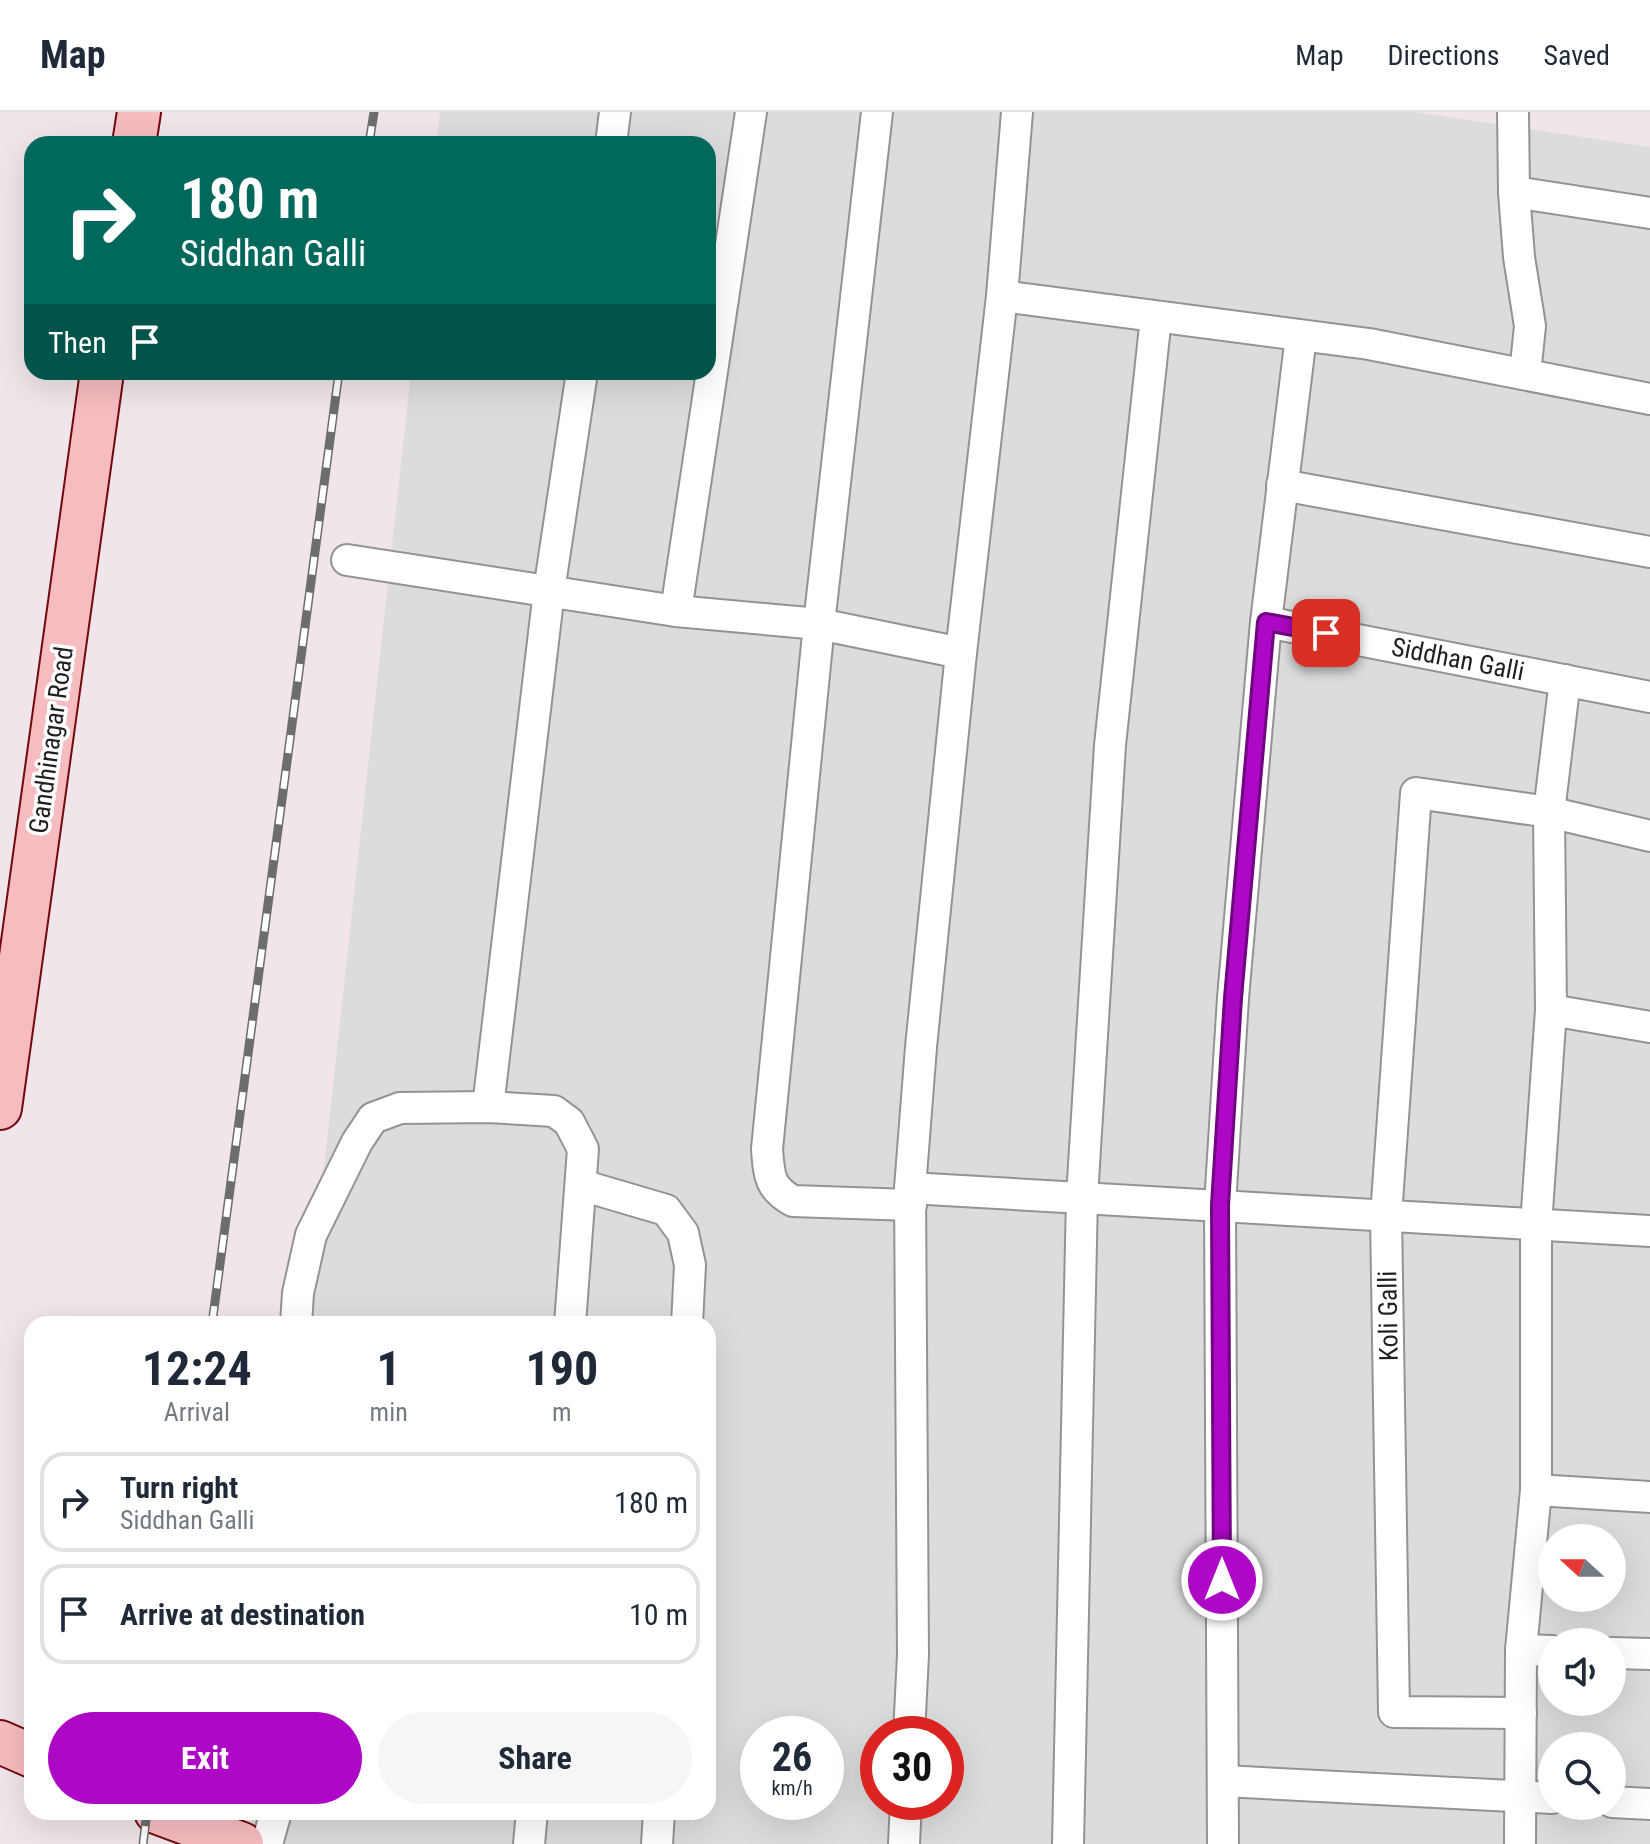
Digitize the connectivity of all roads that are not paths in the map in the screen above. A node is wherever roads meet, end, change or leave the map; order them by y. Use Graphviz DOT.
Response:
graph roads {
  1 [pos="139,112"];
  2 [pos="615,112"];
  3 [pos="751,112"];
  4 [pos="877,112"];
  5 [pos="1017,112"];
  6 [pos="1513,112"];
  7 [pos="135,136"];
  8 [pos="612,136"];
  9 [pos="1514,192"];
  10 [pos="1650,213"];
  11 [pos="1002,296"];
  12 [pos="1156,317"];
  13 [pos="1301,336"];
  14 [pos="716,345"];
  15 [pos="1525,374"];
  16 [pos="101,380"];
  17 [pos="581,380"];
  18 [pos="711,380"];
  19 [pos="1650,399"];
  20 [pos="1282,485"];
  21 [pos="1650,552"];
  22 [pos="347,560"];
  23 [pos="549,591"];
  24 [pos="676,611"];
  25 [pos="1266,622"];
  26 [pos="819,624"];
  27 [pos="961,653"];
  28 [pos="1565,680"];
  29 [pos="1650,697"];
  30 [pos="1549,812"];
  31 [pos="1650,836"];
  32 [pos="1551,1010"];
  33 [pos="1650,1027"];
  34 [pos="488,1107"];
  35 [pos="0,1108"];
  36 [pos="581,1185"];
  37 [pos="911,1196"];
  38 [pos="1082,1197"];
  39 [pos="1220,1205"];
  40 [pos="1386,1216"];
  41 [pos="1536,1225"];
  42 [pos="1650,1231"];
  43 [pos="297,1316"];
  44 [pos="571,1316"];
  45 [pos="687,1316"];
  46 [pos="1536,1490"];
  47 [pos="1650,1497"];
  48 [pos="1521,1650"];
  49 [pos="1538,1651"];
  50 [pos="1626,1653"];
  51 [pos="1650,1654"];
  52 [pos="1521,1713"];
  53 [pos="910,1716"];
  54 [pos="0,1742"];
  55 [pos="24,1752"];
  56 [pos="1223,1781"];
  57 [pos="1522,1797"];
  58 [pos="1538,1798"];
  59 [pos="1626,1803"];
  60 [pos="1650,1804"];
  61 [pos="178,1820"];
  62 [pos="274,1820"];
  63 [pos="531,1820"];
  64 [pos="658,1820"];
  65 [pos="905,1820"];
  66 [pos="242,1844"];
  67 [pos="267,1844"];
  68 [pos="529,1844"];
  69 [pos="657,1844"];
  70 [pos="904,1844"];
  71 [pos="1068,1844"];
  72 [pos="1223,1844"];
  73 [pos="1520,1844"];
  1 -- 7 [label="street"];
  2 -- 8 [label="street"];
  3 -- 14 [label="street"];
  4 -- 26 [label="street"];
  5 -- 11 [label="street"];
  6 -- 9 [label="street"];
  9 -- 10 [label="street"];
  9 -- 15 [label="street"];
  11 -- 12 [label="street"];
  11 -- 27 [label="street"];
  12 -- 13 [label="street"];
  12 -- 38 [label="street"];
  13 -- 15 [label="street"];
  13 -- 20 [label="street"];
  15 -- 19 [label="street"];
  16 -- 35 [label="street, Gandhinagar Road"];
  17 -- 23 [label="street"];
  18 -- 24 [label="street"];
  20 -- 21 [label="street"];
  20 -- 25 [label="street"];
  22 -- 23 [label="street"];
  23 -- 24 [label="street"];
  23 -- 34 [label="street"];
  24 -- 26 [label="street"];
  25 -- 28 [label="street, Siddhan Galli"];
  25 -- 39 [label="street"];
  26 -- 27 [label="street"];
  26 -- 37 [label="street"];
  27 -- 37 [label="street"];
  28 -- 29 [label="street, Siddhan Galli"];
  28 -- 30 [label="street"];
  30 -- 31 [label="street"];
  30 -- 32 [label="street"];
  30 -- 40 [label="street, Koli Galli"];
  32 -- 33 [label="street"];
  32 -- 41 [label="street"];
  34 -- 36 [label="street"];
  34 -- 43 [label="street"];
  36 -- 44 [label="street"];
  36 -- 45 [label="street"];
  37 -- 38 [label="street"];
  37 -- 53 [label="street"];
  38 -- 39 [label="street"];
  38 -- 71 [label="street"];
  39 -- 40 [label="street"];
  39 -- 56 [label="street"];
  40 -- 41 [label="street"];
  40 -- 52 [label="street, Koli Galli"];
  41 -- 42 [label="street"];
  41 -- 46 [label="street"];
  46 -- 47 [label="street"];
  46 -- 48 [label="street"];
  48 -- 49 [label="street"];
  48 -- 52 [label="street"];
  50 -- 51 [label="street"];
  52 -- 57 [label="street"];
  54 -- 55 [label="street"];
  56 -- 57 [label="street"];
  56 -- 72 [label="street"];
  57 -- 58 [label="street"];
  57 -- 73 [label="street"];
  59 -- 60 [label="street"];
  61 -- 66 [label="street"];
  62 -- 67 [label="street"];
  63 -- 68 [label="street"];
  64 -- 69 [label="street"];
  65 -- 70 [label="street"];
}
